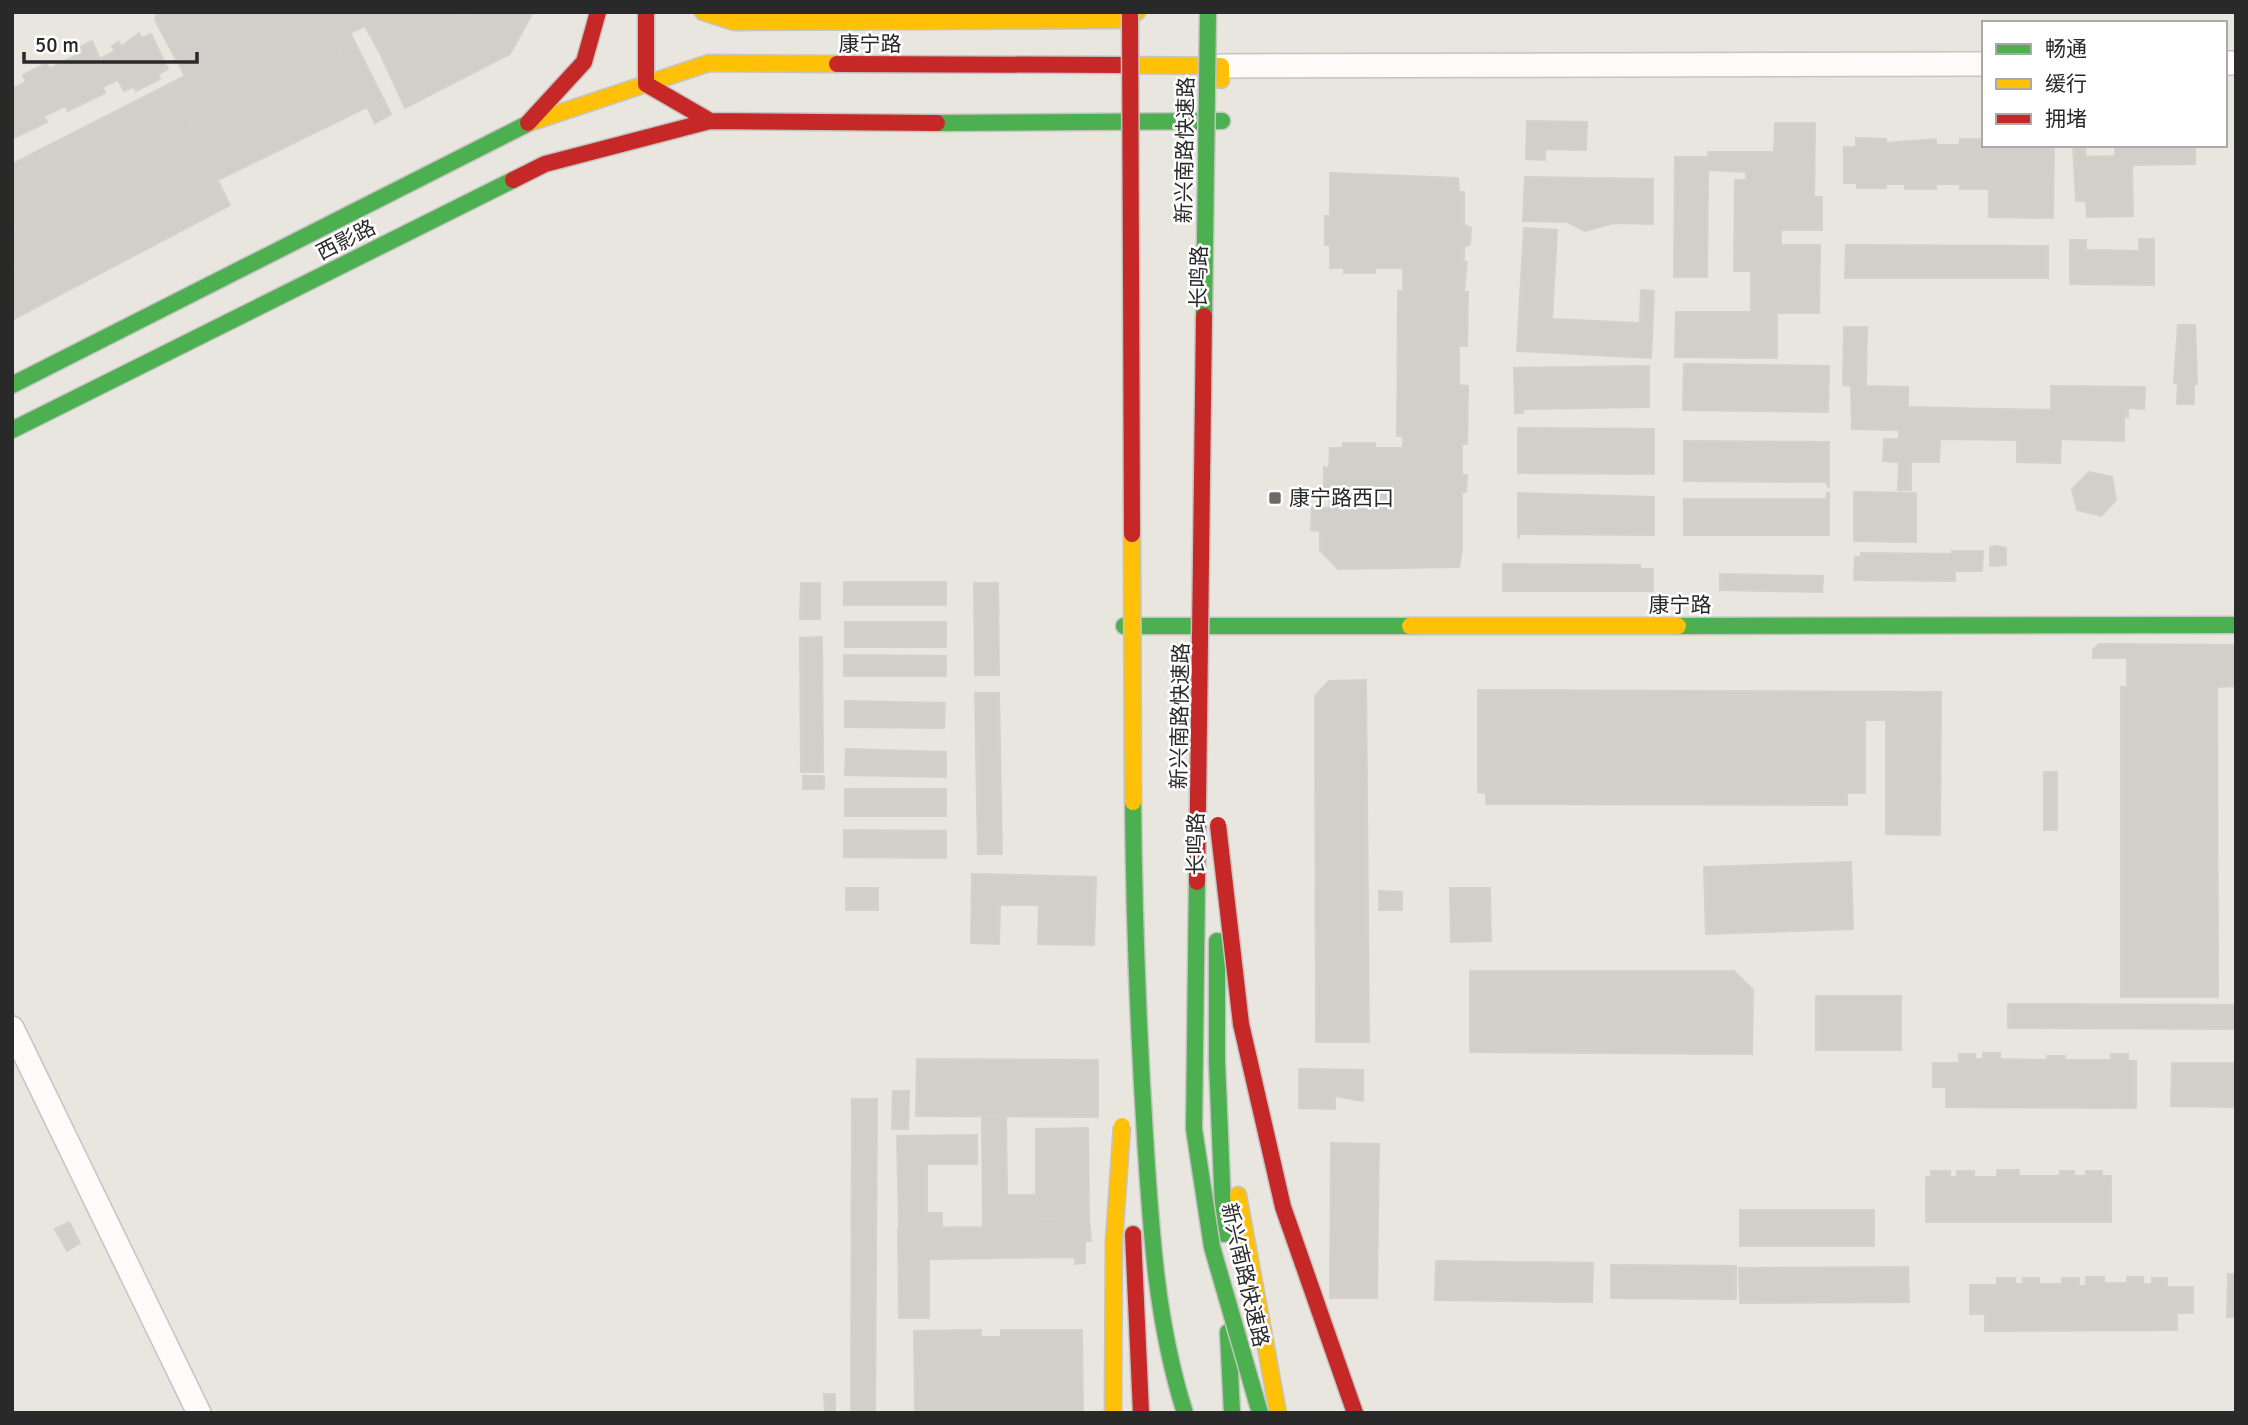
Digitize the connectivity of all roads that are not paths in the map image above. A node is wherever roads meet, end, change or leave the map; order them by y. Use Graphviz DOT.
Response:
graph roads {
  1 [pos="598,12"];
  2 [pos="646,12"];
  3 [pos="703,12"];
  4 [pos="1130,12"];
  5 [pos="1137,12"];
  6 [pos="1197,12"];
  7 [pos="1208,12"];
  8 [pos="1223,12"];
  9 [pos="1982,64"];
  10 [pos="1221,65"];
  11 [pos="1118,67"];
  12 [pos="646,84"];
  13 [pos="710,121"];
  14 [pos="1222,121"];
  15 [pos="528,122"];
  16 [pos="1119,124"];
  17 [pos="12,385"];
  18 [pos="12,430"];
  19 [pos="1217,586"];
  20 [pos="1124,625"];
  21 [pos="2236,625"];
  22 [pos="1202,694"];
  23 [pos="1216,805"];
  24 [pos="1134,960"];
  25 [pos="12,1028"];
  26 [pos="1125,1080"];
  27 [pos="1218,1089"];
  28 [pos="1124,1107"];
  29 [pos="199,1413"];
  30 [pos="1113,1413"];
  31 [pos="1141,1413"];
  32 [pos="1185,1413"];
  33 [pos="1231,1413"];
  34 [pos="1260,1413"];
  35 [pos="1278,1413"];
  36 [pos="1355,1413"];
  1 -- 15 [label="main road"];
  2 -- 12 [label="main road"];
  3 -- 5 [label="main road"];
  4 -- 24 [label="main road, bridge"];
  6 -- 10 [label="main road"];
  7 -- 22 [label="main road, 新兴南路快速路, bridge"];
  8 -- 10 [label="main road, 长鸣路"];
  9 -- 10 [label="street"];
  10 -- 11 [label="main road, 康宁路"];
  10 -- 14 [label="main road, 长鸣路"];
  11 -- 12 [label="main road, 康宁路"];
  11 -- 16 [label="main road"];
  12 -- 13 [label="main road"];
  12 -- 15 [label="main road, 康宁路"];
  13 -- 16 [label="main road"];
  13 -- 18 [label="main road, 西影路"];
  14 -- 16 [label="main road"];
  14 -- 19 [label="main road, 长鸣路"];
  15 -- 17 [label="main road, 西影路"];
  16 -- 20 [label="main road"];
  20 -- 21 [label="main road, 康宁路"];
  20 -- 31 [label="main road"];
  22 -- 23 [label="main road, bridge"];
  22 -- 34 [label="main road, 新兴南路快速路, bridge"];
  23 -- 27 [label="main road, 长鸣路"];
  23 -- 36 [label="main road, bridge"];
  24 -- 26 [label="main road, bridge"];
  24 -- 32 [label="main road, bridge"];
  25 -- 29 [label="street"];
  27 -- 33 [label="main road, 长鸣路"];
  27 -- 35 [label="main road"];
  28 -- 30 [label="main road, bridge"];
}
